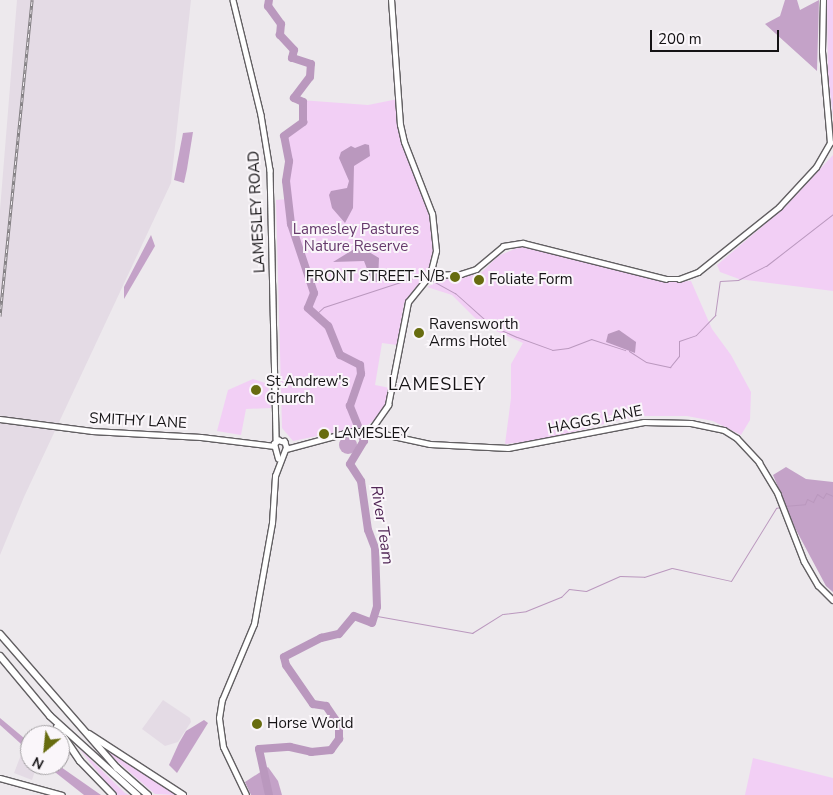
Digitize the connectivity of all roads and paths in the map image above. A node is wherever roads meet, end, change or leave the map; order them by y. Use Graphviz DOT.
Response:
graph roads {
  1 [pos="232,0"];
  2 [pos="391,0"];
  3 [pos="823,0"];
  4 [pos="430,275"];
  5 [pos="0,419"];
  6 [pos="277,427"];
  7 [pos="369,431"];
  8 [pos="283,441"];
  9 [pos="275,444"];
  10 [pos="298,445"];
  11 [pos="285,450"];
  12 [pos="277,451"];
  13 [pos="278,464"];
  14 [pos="833,600"];
  15 [pos="0,634"];
  16 [pos="2,659"];
  17 [pos="50,716"];
  18 [pos="82,729"];
  19 [pos="0,778"];
  20 [pos="62,795"];
  21 [pos="113,795"];
  22 [pos="137,795"];
  23 [pos="148,795"];
  24 [pos="183,795"];
  25 [pos="245,795"];
  1 -- 6 [label="street, LAMESLEY ROAD"];
  2 -- 4 [label="street"];
  3 -- 4 [label="street"];
  4 -- 7 [label="street"];
  5 -- 9 [label="street, SMITHY LANE"];
  6 -- 8 [label="street, LAMESLEY ROAD"];
  6 -- 9 [label="street, LAMESLEY ROAD"];
  7 -- 10 [label="street, HAGGS LANE"];
  7 -- 14 [label="street, HAGGS LANE"];
  8 -- 9 [label="street"];
  8 -- 10 [label="street"];
  8 -- 11 [label="street, LAMESLEY ROAD"];
  9 -- 12 [label="street"];
  10 -- 11 [label="street, HAGGS LANE"];
  11 -- 12 [label="street, HAGGS LANE"];
  11 -- 13 [label="street"];
  12 -- 13 [label="street"];
  13 -- 25 [label="street"];
  15 -- 18 [label="highway"];
  16 -- 17 [label="highway"];
  17 -- 21 [label="highway"];
  17 -- 22 [label="highway"];
  18 -- 23 [label="highway"];
  18 -- 24 [label="highway"];
  19 -- 20 [label="street"];
}
